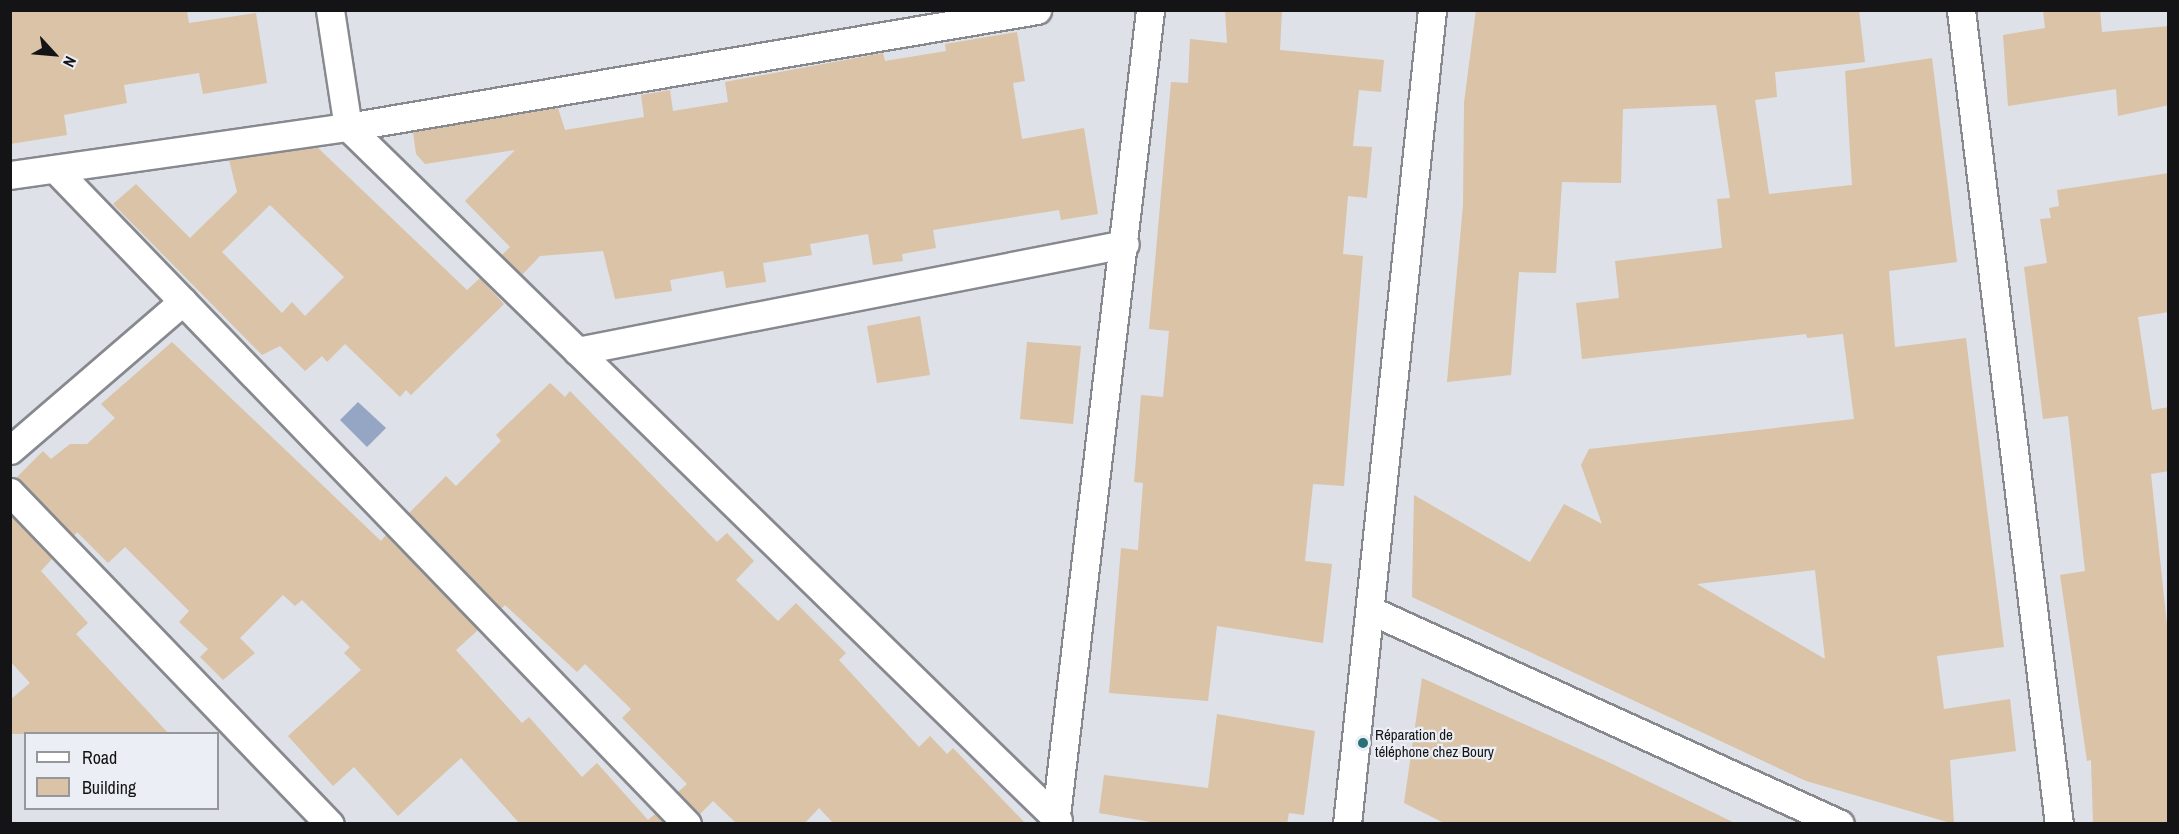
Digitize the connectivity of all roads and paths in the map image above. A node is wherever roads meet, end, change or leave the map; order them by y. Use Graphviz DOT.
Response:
graph roads {
  1 [pos="330,10"];
  2 [pos="1037,10"];
  3 [pos="1150,10"];
  4 [pos="1432,10"];
  5 [pos="1961,10"];
  6 [pos="348,127"];
  7 [pos="55,169"];
  8 [pos="10,175"];
  9 [pos="1125,244"];
  10 [pos="183,301"];
  11 [pos="577,351"];
  12 [pos="10,450"];
  13 [pos="10,492"];
  14 [pos="1372,611"];
  15 [pos="1057,822"];
  16 [pos="330,824"];
  17 [pos="687,824"];
  18 [pos="1347,824"];
  19 [pos="1839,824"];
  20 [pos="2059,824"];
  1 -- 6 [label="street"];
  2 -- 6 [label="street"];
  3 -- 9 [label="street"];
  4 -- 14 [label="street"];
  5 -- 20 [label="street"];
  6 -- 7 [label="street"];
  6 -- 11 [label="street"];
  7 -- 8 [label="street"];
  7 -- 10 [label="street"];
  9 -- 11 [label="street"];
  9 -- 15 [label="street"];
  10 -- 12 [label="street"];
  10 -- 17 [label="street"];
  11 -- 15 [label="street"];
  13 -- 16 [label="street"];
  14 -- 18 [label="street"];
  14 -- 19 [label="street"];
}
